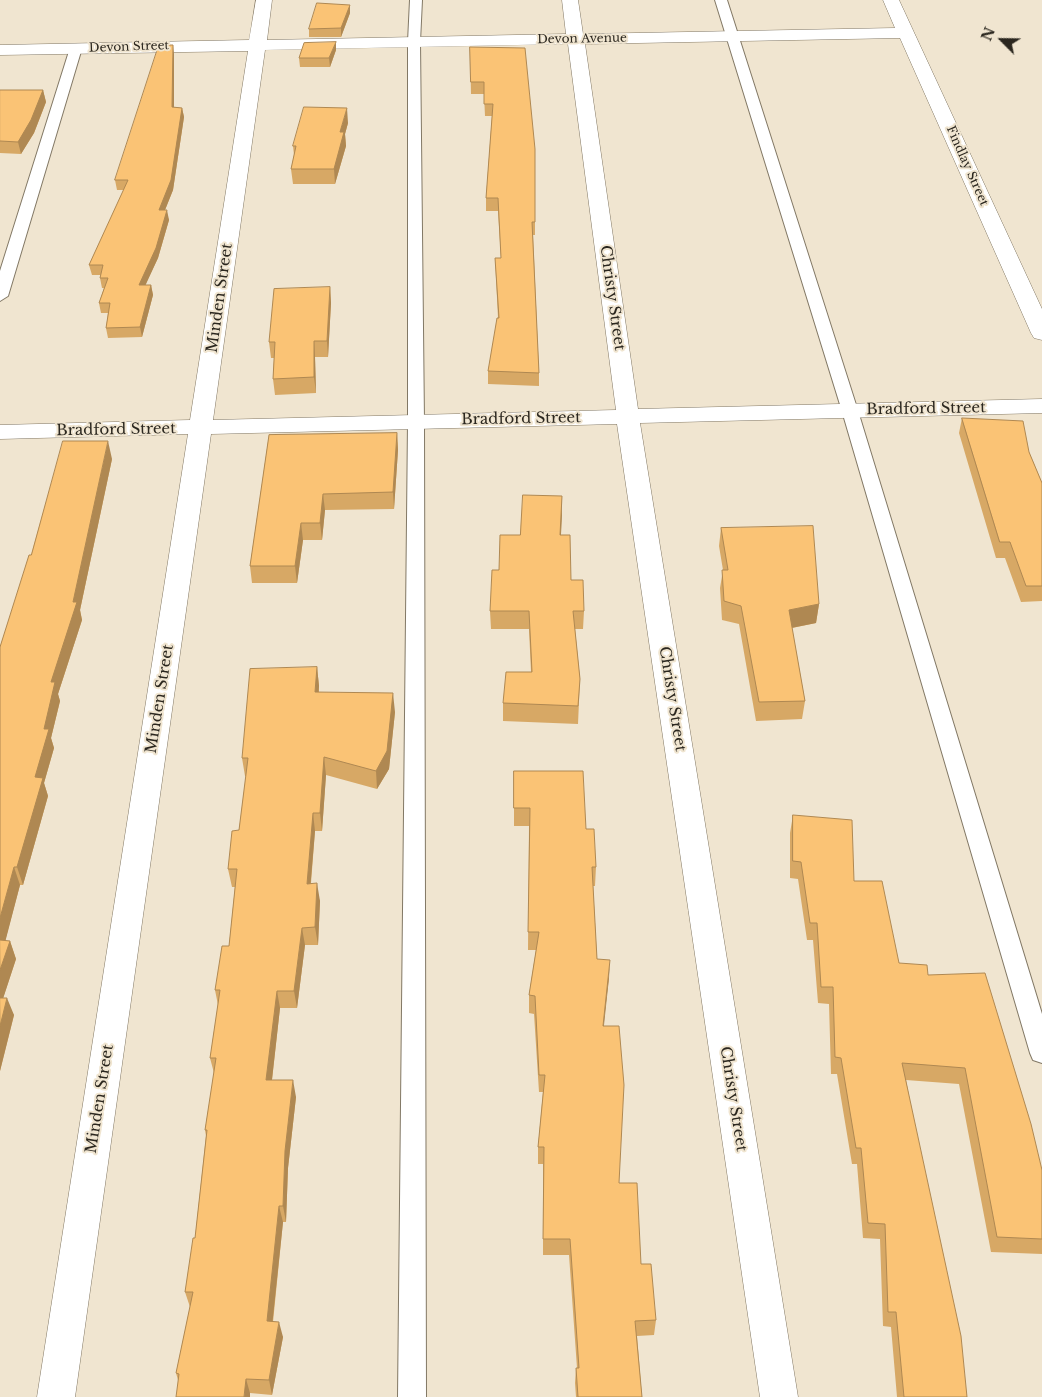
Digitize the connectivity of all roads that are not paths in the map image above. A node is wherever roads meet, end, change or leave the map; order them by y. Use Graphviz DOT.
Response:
graph roads {
  1 [pos="264,0"];
  2 [pos="416,0"];
  3 [pos="570,0"];
  4 [pos="720,0"];
  5 [pos="891,0"];
  6 [pos="906,33"];
  7 [pos="732,36"];
  8 [pos="575,39"];
  9 [pos="414,42"];
  10 [pos="258,44"];
  11 [pos="76,48"];
  12 [pos="0,50"];
  13 [pos="0,296"];
  14 [pos="1042,333"];
  15 [pos="1042,406"];
  16 [pos="850,411"];
  17 [pos="628,417"];
  18 [pos="416,422"];
  19 [pos="201,427"];
  20 [pos="0,432"];
  21 [pos="1042,1053"];
  22 [pos="56,1397"];
  23 [pos="412,1397"];
  24 [pos="779,1397"];
  1 -- 10 [label="street, Minden Street"];
  2 -- 9 [label="lane"];
  3 -- 8 [label="street, Christy Street"];
  4 -- 7 [label="lane"];
  5 -- 6 [label="street, Findlay Street"];
  6 -- 7 [label="street, Devon Avenue"];
  6 -- 14 [label="street, Findlay Street"];
  7 -- 8 [label="street, Devon Avenue"];
  7 -- 16 [label="lane"];
  8 -- 9 [label="street, Devon Avenue"];
  8 -- 17 [label="street, Christy Street"];
  9 -- 10 [label="street, Devon Avenue"];
  9 -- 18 [label="lane"];
  10 -- 11 [label="street, Devon Street"];
  10 -- 19 [label="street, Minden Street"];
  11 -- 12 [label="street, Devon Street"];
  11 -- 13 [label="lane"];
  15 -- 16 [label="street, Bradford Street"];
  16 -- 17 [label="street, Bradford Street"];
  16 -- 21 [label="lane"];
  17 -- 18 [label="street, Bradford Street"];
  17 -- 24 [label="street, Christy Street"];
  18 -- 19 [label="street, Bradford Street"];
  18 -- 23 [label="lane"];
  19 -- 20 [label="street, Bradford Street"];
  19 -- 22 [label="street, Minden Street"];
}
